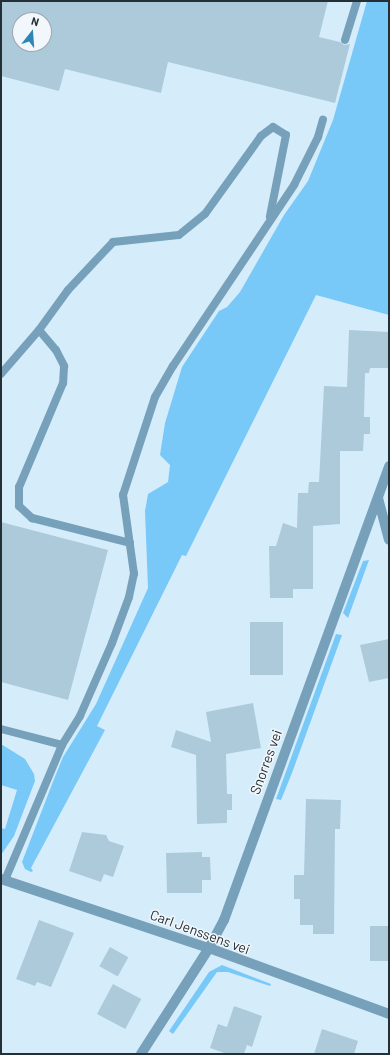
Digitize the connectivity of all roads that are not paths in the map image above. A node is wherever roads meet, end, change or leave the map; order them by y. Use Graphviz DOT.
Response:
graph roads {
  1 [pos="356,1"];
  2 [pos="345,40"];
  3 [pos="323,120"];
  4 [pos="269,221"];
  5 [pos="39,330"];
  6 [pos="1,374"];
  7 [pos="389,466"];
  8 [pos="378,498"];
  9 [pos="389,540"];
  10 [pos="130,543"];
  11 [pos="1,729"];
  12 [pos="62,745"];
  13 [pos="2,882"];
  14 [pos="209,948"];
  15 [pos="389,1014"];
  16 [pos="141,1054"];
  1 -- 2 [label="lane"];
  3 -- 4 [label="lane"];
  4 -- 5 [label="lane"];
  4 -- 10 [label="lane"];
  5 -- 6 [label="lane"];
  5 -- 10 [label="lane"];
  7 -- 8 [label="street, Snorres vei"];
  8 -- 9 [label="street"];
  8 -- 14 [label="street, Snorres vei"];
  10 -- 12 [label="lane"];
  11 -- 12 [label="lane"];
  12 -- 13 [label="lane"];
  13 -- 14 [label="street, Carl Jenssens vei"];
  14 -- 15 [label="street, Carl Jenssens vei"];
  14 -- 16 [label="street, Snorres vei"];
}
